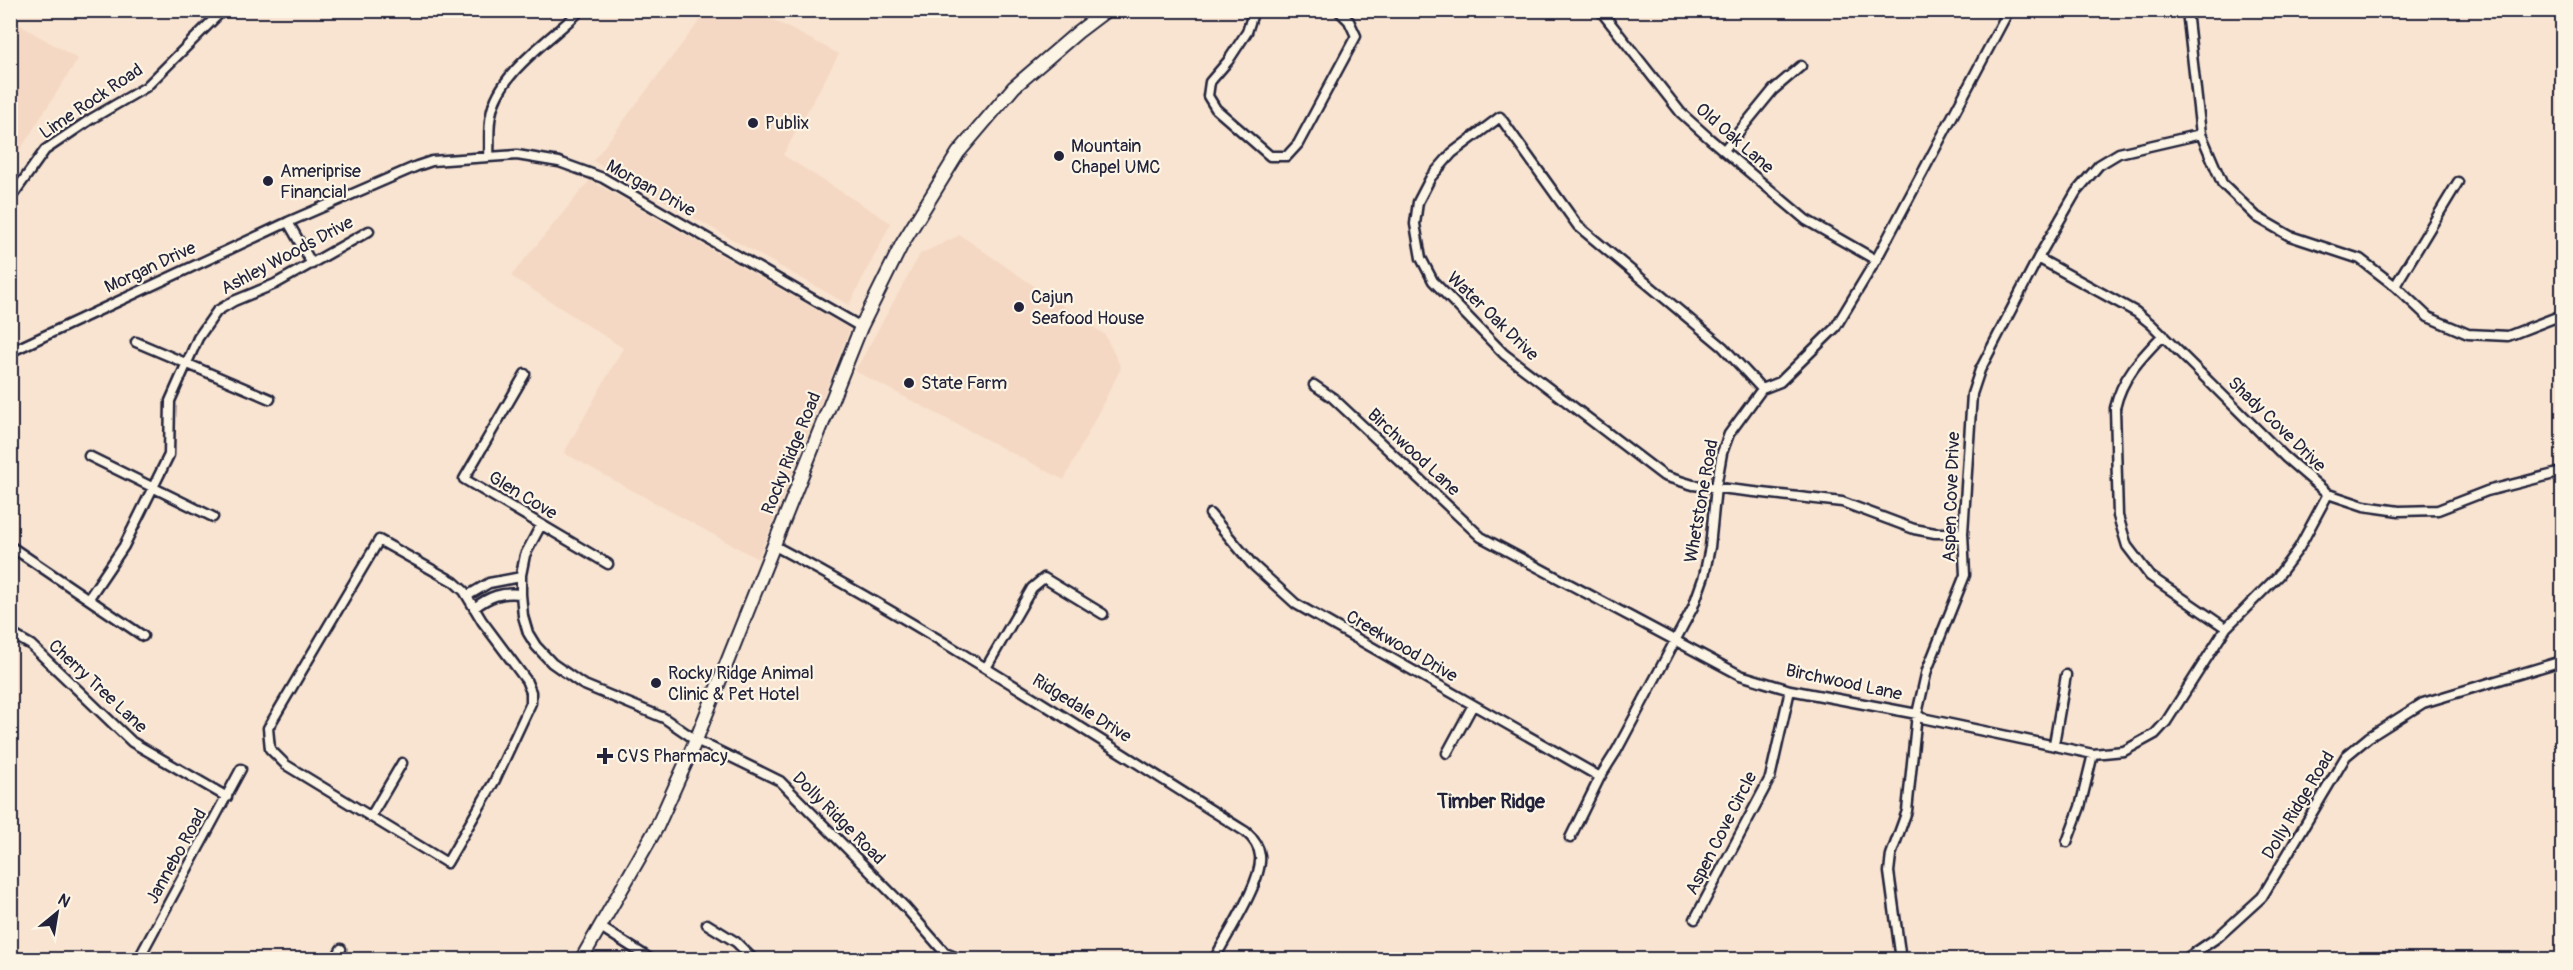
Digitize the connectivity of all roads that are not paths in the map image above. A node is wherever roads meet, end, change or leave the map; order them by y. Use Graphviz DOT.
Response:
graph roads {
  1 [pos="223,10"];
  2 [pos="581,10"];
  3 [pos="1107,10"];
  4 [pos="1254,10"];
  5 [pos="1338,10"];
  6 [pos="1600,10"];
  7 [pos="2009,10"];
  8 [pos="2139,10"];
  9 [pos="2187,11"];
  10 [pos="1801,66"];
  11 [pos="2201,134"];
  12 [pos="1724,150"];
  13 [pos="489,157"];
  14 [pos="2458,182"];
  15 [pos="10,199"];
  16 [pos="288,222"];
  17 [pos="369,231"];
  18 [pos="2038,258"];
  19 [pos="1876,260"];
  20 [pos="312,264"];
  21 [pos="2395,286"];
  22 [pos="2562,315"];
  23 [pos="861,327"];
  24 [pos="2163,335"];
  25 [pos="136,342"];
  26 [pos="10,352"];
  27 [pos="186,363"];
  28 [pos="525,374"];
  29 [pos="1314,385"];
  30 [pos="1762,389"];
  31 [pos="270,399"];
  32 [pos="89,456"];
  33 [pos="2562,472"];
  34 [pos="1716,486"];
  35 [pos="153,489"];
  36 [pos="2328,494"];
  37 [pos="1210,514"];
  38 [pos="213,517"];
  39 [pos="541,525"];
  40 [pos="1963,533"];
  41 [pos="772,545"];
  42 [pos="10,546"];
  43 [pos="608,564"];
  44 [pos="521,577"];
  45 [pos="521,594"];
  46 [pos="467,596"];
  47 [pos="89,598"];
  48 [pos="474,608"];
  49 [pos="1103,614"];
  50 [pos="2226,628"];
  51 [pos="10,633"];
  52 [pos="143,636"];
  53 [pos="1676,640"];
  54 [pos="2562,661"];
  55 [pos="986,668"];
  56 [pos="2066,675"];
  57 [pos="1790,690"];
  58 [pos="1473,705"];
  59 [pos="1917,714"];
  60 [pos="696,740"];
  61 [pos="2054,744"];
  62 [pos="1447,753"];
  63 [pos="2093,754"];
  64 [pos="402,763"];
  65 [pos="241,769"];
  66 [pos="1600,777"];
  67 [pos="227,797"];
  68 [pos="371,816"];
  69 [pos="1570,838"];
  70 [pos="2067,842"];
  71 [pos="1695,919"];
  72 [pos="707,924"];
  73 [pos="599,926"];
  74 [pos="341,949"];
  75 [pos="944,956"];
  76 [pos="138,960"];
  77 [pos="335,960"];
  78 [pos="581,960"];
  79 [pos="652,960"];
  80 [pos="754,960"];
  81 [pos="963,960"];
  82 [pos="1214,960"];
  83 [pos="1901,960"];
  84 [pos="2184,960"];
  1 -- 15 [label="street, Lime Rock Road"];
  2 -- 13 [label="street"];
  3 -- 23 [label="main road, Rocky Ridge Road"];
  4 -- 5 [label="street"];
  6 -- 12 [label="street, Old Oak Lane"];
  7 -- 19 [label="street, Whetstone Road"];
  8 -- 9 [label="street"];
  9 -- 11 [label="street"];
  10 -- 12 [label="street"];
  11 -- 18 [label="street, Aspen Cove Drive"];
  11 -- 21 [label="street"];
  12 -- 19 [label="street, Old Oak Lane"];
  13 -- 16 [label="street, Morgan Drive"];
  13 -- 23 [label="street, Morgan Drive"];
  14 -- 21 [label="street"];
  16 -- 20 [label="street"];
  16 -- 26 [label="street, Morgan Drive"];
  17 -- 20 [label="street, Ashley Woods Drive"];
  18 -- 24 [label="street, Shady Cove Drive"];
  18 -- 40 [label="street, Aspen Cove Drive"];
  19 -- 30 [label="street, Whetstone Road"];
  20 -- 27 [label="street, Ashley Woods Drive"];
  21 -- 22 [label="street"];
  23 -- 41 [label="main road, Rocky Ridge Road"];
  24 -- 36 [label="street, Shady Cove Drive"];
  24 -- 50 [label="street"];
  25 -- 27 [label="street"];
  27 -- 31 [label="street"];
  27 -- 35 [label="street, Ashley Woods Drive"];
  28 -- 39 [label="street, Glen Cove"];
  29 -- 53 [label="street, Birchwood Lane"];
  30 -- 34 [label="street, Whetstone Road"];
  30 -- 34 [label="street, Water Oak Drive"];
  32 -- 35 [label="street"];
  33 -- 36 [label="street, Shady Cove Drive"];
  34 -- 40 [label="street, Water Oak Drive"];
  34 -- 53 [label="street, Whetstone Road"];
  35 -- 38 [label="street"];
  35 -- 47 [label="street, Ashley Woods Drive"];
  36 -- 50 [label="street, Birchwood Lane"];
  37 -- 58 [label="street, Creekwood Drive"];
  39 -- 43 [label="street, Glen Cove"];
  39 -- 44 [label="street, Dolly Ridge Road"];
  40 -- 59 [label="street, Aspen Cove Drive"];
  41 -- 55 [label="street, Ridgedale Drive"];
  41 -- 60 [label="main road, Rocky Ridge Road"];
  42 -- 47 [label="street"];
  44 -- 45 [label="street, Dolly Ridge Road"];
  44 -- 46 [label="street"];
  45 -- 48 [label="street"];
  45 -- 60 [label="street, Dolly Ridge Road"];
  46 -- 48 [label="street"];
  46 -- 68 [label="street"];
  47 -- 52 [label="street"];
  48 -- 68 [label="street"];
  49 -- 55 [label="street"];
  50 -- 63 [label="street, Birchwood Lane"];
  51 -- 67 [label="street, Cherry Tree Lane"];
  53 -- 57 [label="street, Birchwood Lane"];
  53 -- 66 [label="street, Whetstone Road"];
  54 -- 84 [label="street, Dolly Ridge Road"];
  55 -- 82 [label="street, Ridgedale Drive"];
  56 -- 61 [label="street"];
  57 -- 59 [label="street, Birchwood Lane"];
  57 -- 71 [label="street, Aspen Cove Circle"];
  58 -- 62 [label="street"];
  58 -- 66 [label="street, Creekwood Drive"];
  59 -- 61 [label="street, Birchwood Lane"];
  59 -- 83 [label="street, Aspen Cove Drive"];
  60 -- 73 [label="main road, Rocky Ridge Road"];
  60 -- 75 [label="street, Dolly Ridge Road"];
  61 -- 63 [label="street, Birchwood Lane"];
  63 -- 70 [label="street"];
  64 -- 68 [label="street"];
  65 -- 67 [label="street, Jannebo Road"];
  66 -- 69 [label="street, Whetstone Road"];
  67 -- 76 [label="street, Jannebo Road"];
  72 -- 80 [label="street"];
  73 -- 78 [label="main road, Rocky Ridge Road"];
  73 -- 79 [label="street"];
  74 -- 77 [label="street"];
  75 -- 81 [label="street, Dolly Ridge Road"];
}
